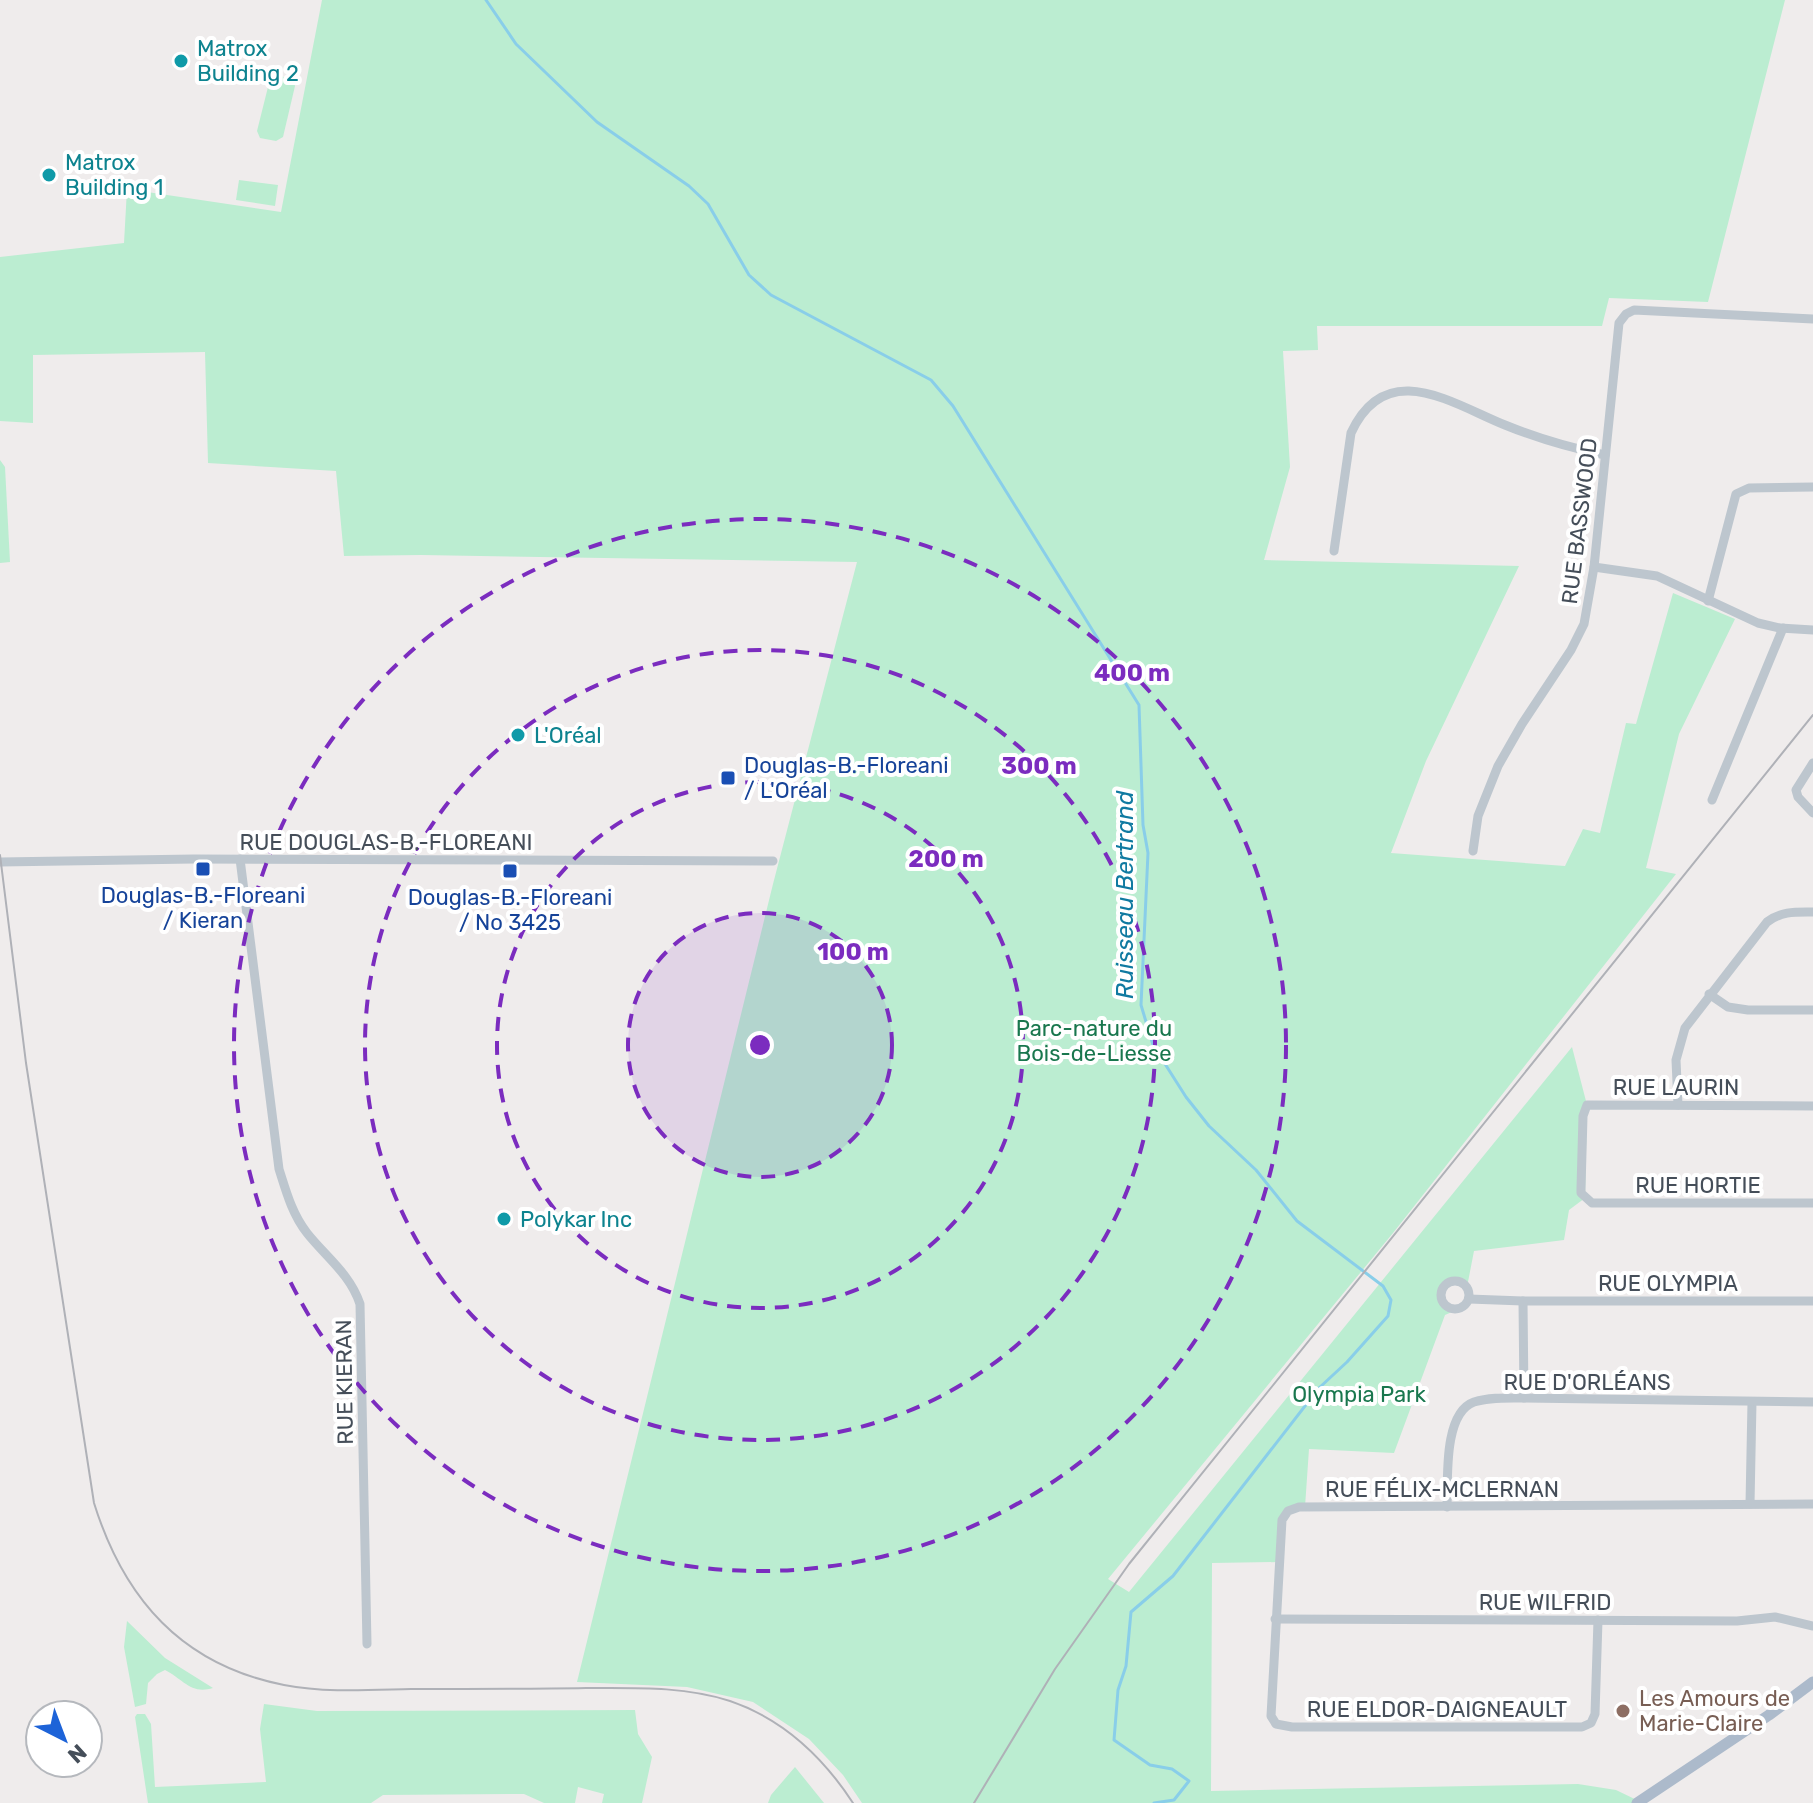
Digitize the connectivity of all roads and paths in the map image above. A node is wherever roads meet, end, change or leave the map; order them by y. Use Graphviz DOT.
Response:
graph roads {
  1 [pos="1813,319"];
  2 [pos="1605,455"];
  3 [pos="1813,487"];
  4 [pos="1334,551"];
  5 [pos="1594,567"];
  6 [pos="1708,601"];
  7 [pos="1783,628"];
  8 [pos="1813,630"];
  9 [pos="1813,764"];
  10 [pos="1712,800"];
  11 [pos="1813,813"];
  12 [pos="1473,851"];
  13 [pos="240,859"];
  14 [pos="773,861"];
  15 [pos="0,862"];
  16 [pos="1813,912"];
  17 [pos="1709,994"];
  18 [pos="1813,1010"];
  19 [pos="1678,1105"];
  20 [pos="1813,1106"];
  21 [pos="1585,1198"];
  22 [pos="1813,1203"];
  23 [pos="1469,1299"];
  24 [pos="1523,1301"];
  25 [pos="1813,1301"];
  26 [pos="1524,1398"];
  27 [pos="1752,1402"];
  28 [pos="1813,1402"];
  29 [pos="1750,1504"];
  30 [pos="1813,1504"];
  31 [pos="1447,1507"];
  32 [pos="1275,1619"];
  33 [pos="1598,1620"];
  34 [pos="1813,1626"];
  35 [pos="367,1644"];
  36 [pos="1813,1682"];
  37 [pos="1276,1724"];
  38 [pos="1637,1803"];
  1 -- 2 [label="street, RUE BASSWOOD"];
  2 -- 4 [label="street"];
  2 -- 5 [label="street, RUE BASSWOOD"];
  3 -- 6 [label="street"];
  5 -- 6 [label="street"];
  5 -- 12 [label="street, RUE BASSWOOD"];
  6 -- 7 [label="street"];
  7 -- 8 [label="street"];
  7 -- 10 [label="street"];
  9 -- 11 [label="street"];
  13 -- 14 [label="street, RUE DOUGLAS-B.-FLOREANI"];
  13 -- 15 [label="street, RUE DOUGLAS-B.-FLOREANI"];
  13 -- 35 [label="street, RUE KIERAN"];
  16 -- 17 [label="street"];
  17 -- 18 [label="street"];
  17 -- 19 [label="street"];
  19 -- 20 [label="street, RUE LAURIN"];
  19 -- 21 [label="street, RUE LAURIN"];
  21 -- 22 [label="street, RUE HORTIE"];
  23 -- 24 [label="street, RUE OLYMPIA"];
  24 -- 25 [label="street, RUE OLYMPIA"];
  24 -- 26 [label="street"];
  26 -- 27 [label="street, RUE D'ORLÉANS"];
  26 -- 31 [label="street, RUE D'ORLÉANS"];
  27 -- 28 [label="street, RUE D'ORLÉANS"];
  27 -- 29 [label="street"];
  29 -- 30 [label="street, RUE FÉLIX-MCLERNAN"];
  29 -- 31 [label="street, RUE FÉLIX-MCLERNAN"];
  31 -- 32 [label="street, RUE FÉLIX-MCLERNAN"];
  32 -- 33 [label="street, RUE WILFRID"];
  32 -- 37 [label="street, RUE FÉLIX-MCLERNAN"];
  33 -- 34 [label="street, RUE WILFRID"];
  33 -- 37 [label="street, RUE ELDOR-DAIGNEAULT"];
  36 -- 38 [label="main road"];
}
